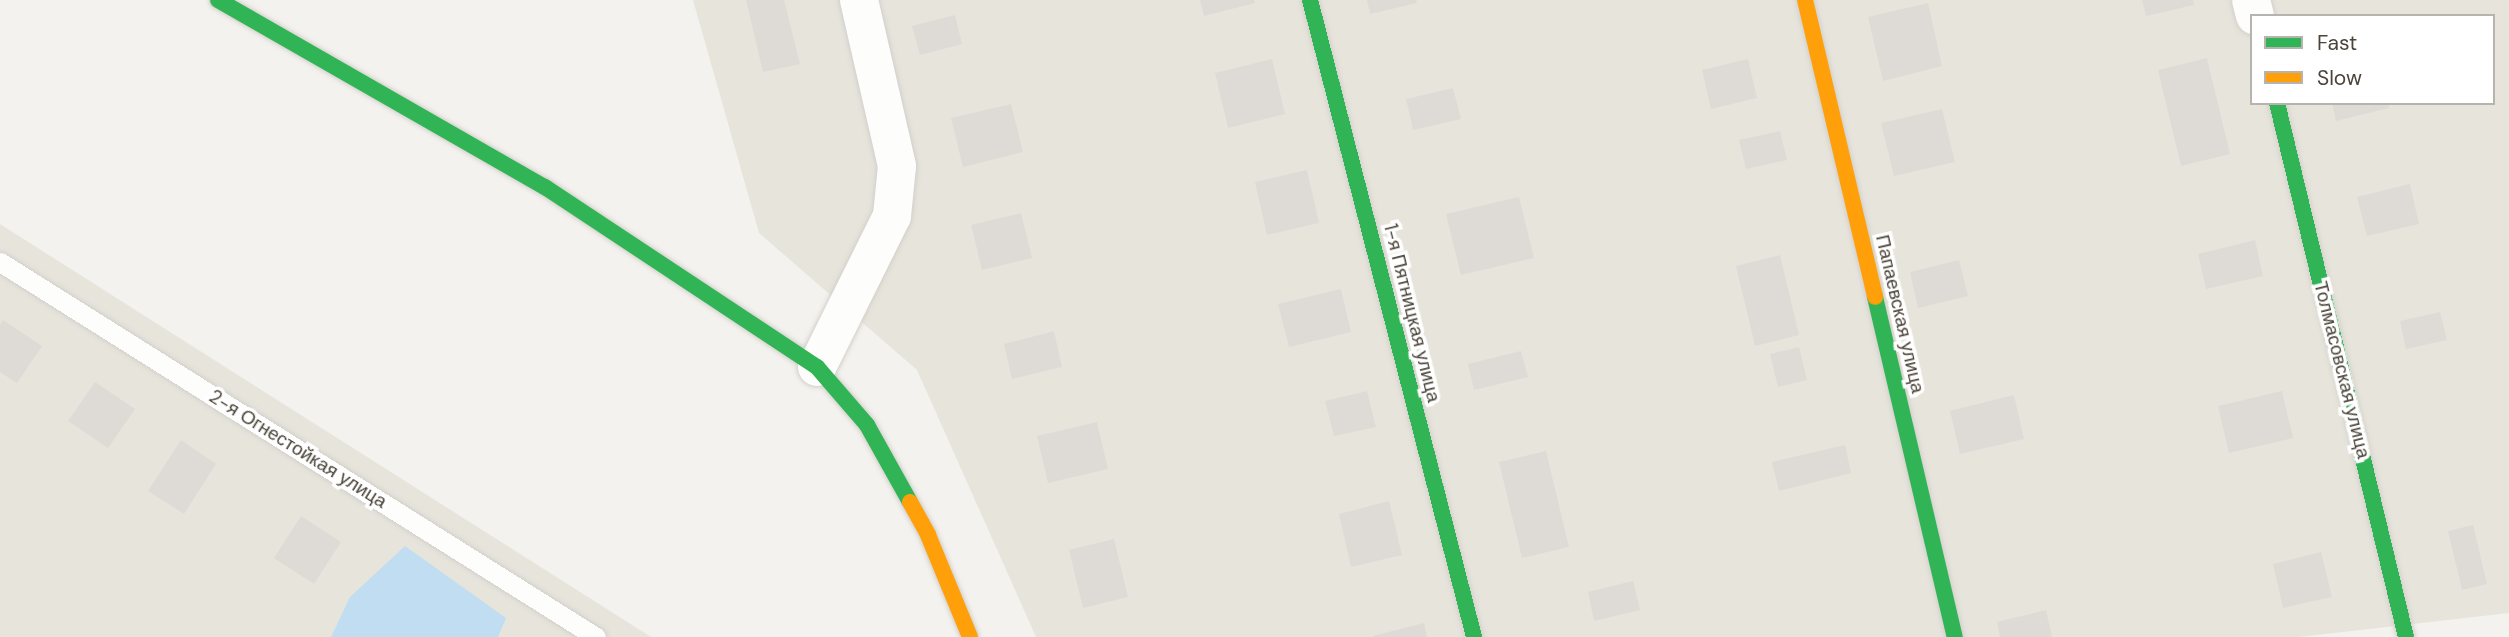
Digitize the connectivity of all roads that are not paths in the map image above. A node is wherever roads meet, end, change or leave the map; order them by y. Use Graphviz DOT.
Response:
graph roads {
  1 [pos="218,0"];
  2 [pos="859,0"];
  3 [pos="1310,0"];
  4 [pos="1805,0"];
  5 [pos="2277,105"];
  6 [pos="0,262"];
  7 [pos="817,367"];
  8 [pos="596,637"];
  9 [pos="970,637"];
  10 [pos="1474,637"];
  11 [pos="1955,637"];
  12 [pos="2406,637"];
  1 -- 7 [label="street"];
  2 -- 7 [label="street"];
  3 -- 10 [label="street, 1-я Пятницкая улица"];
  4 -- 11 [label="street, Папаевская улица"];
  5 -- 12 [label="street, Толмасовская улица"];
  6 -- 8 [label="lane, 2-я Огнестойкая улица"];
  7 -- 9 [label="street"];
}
